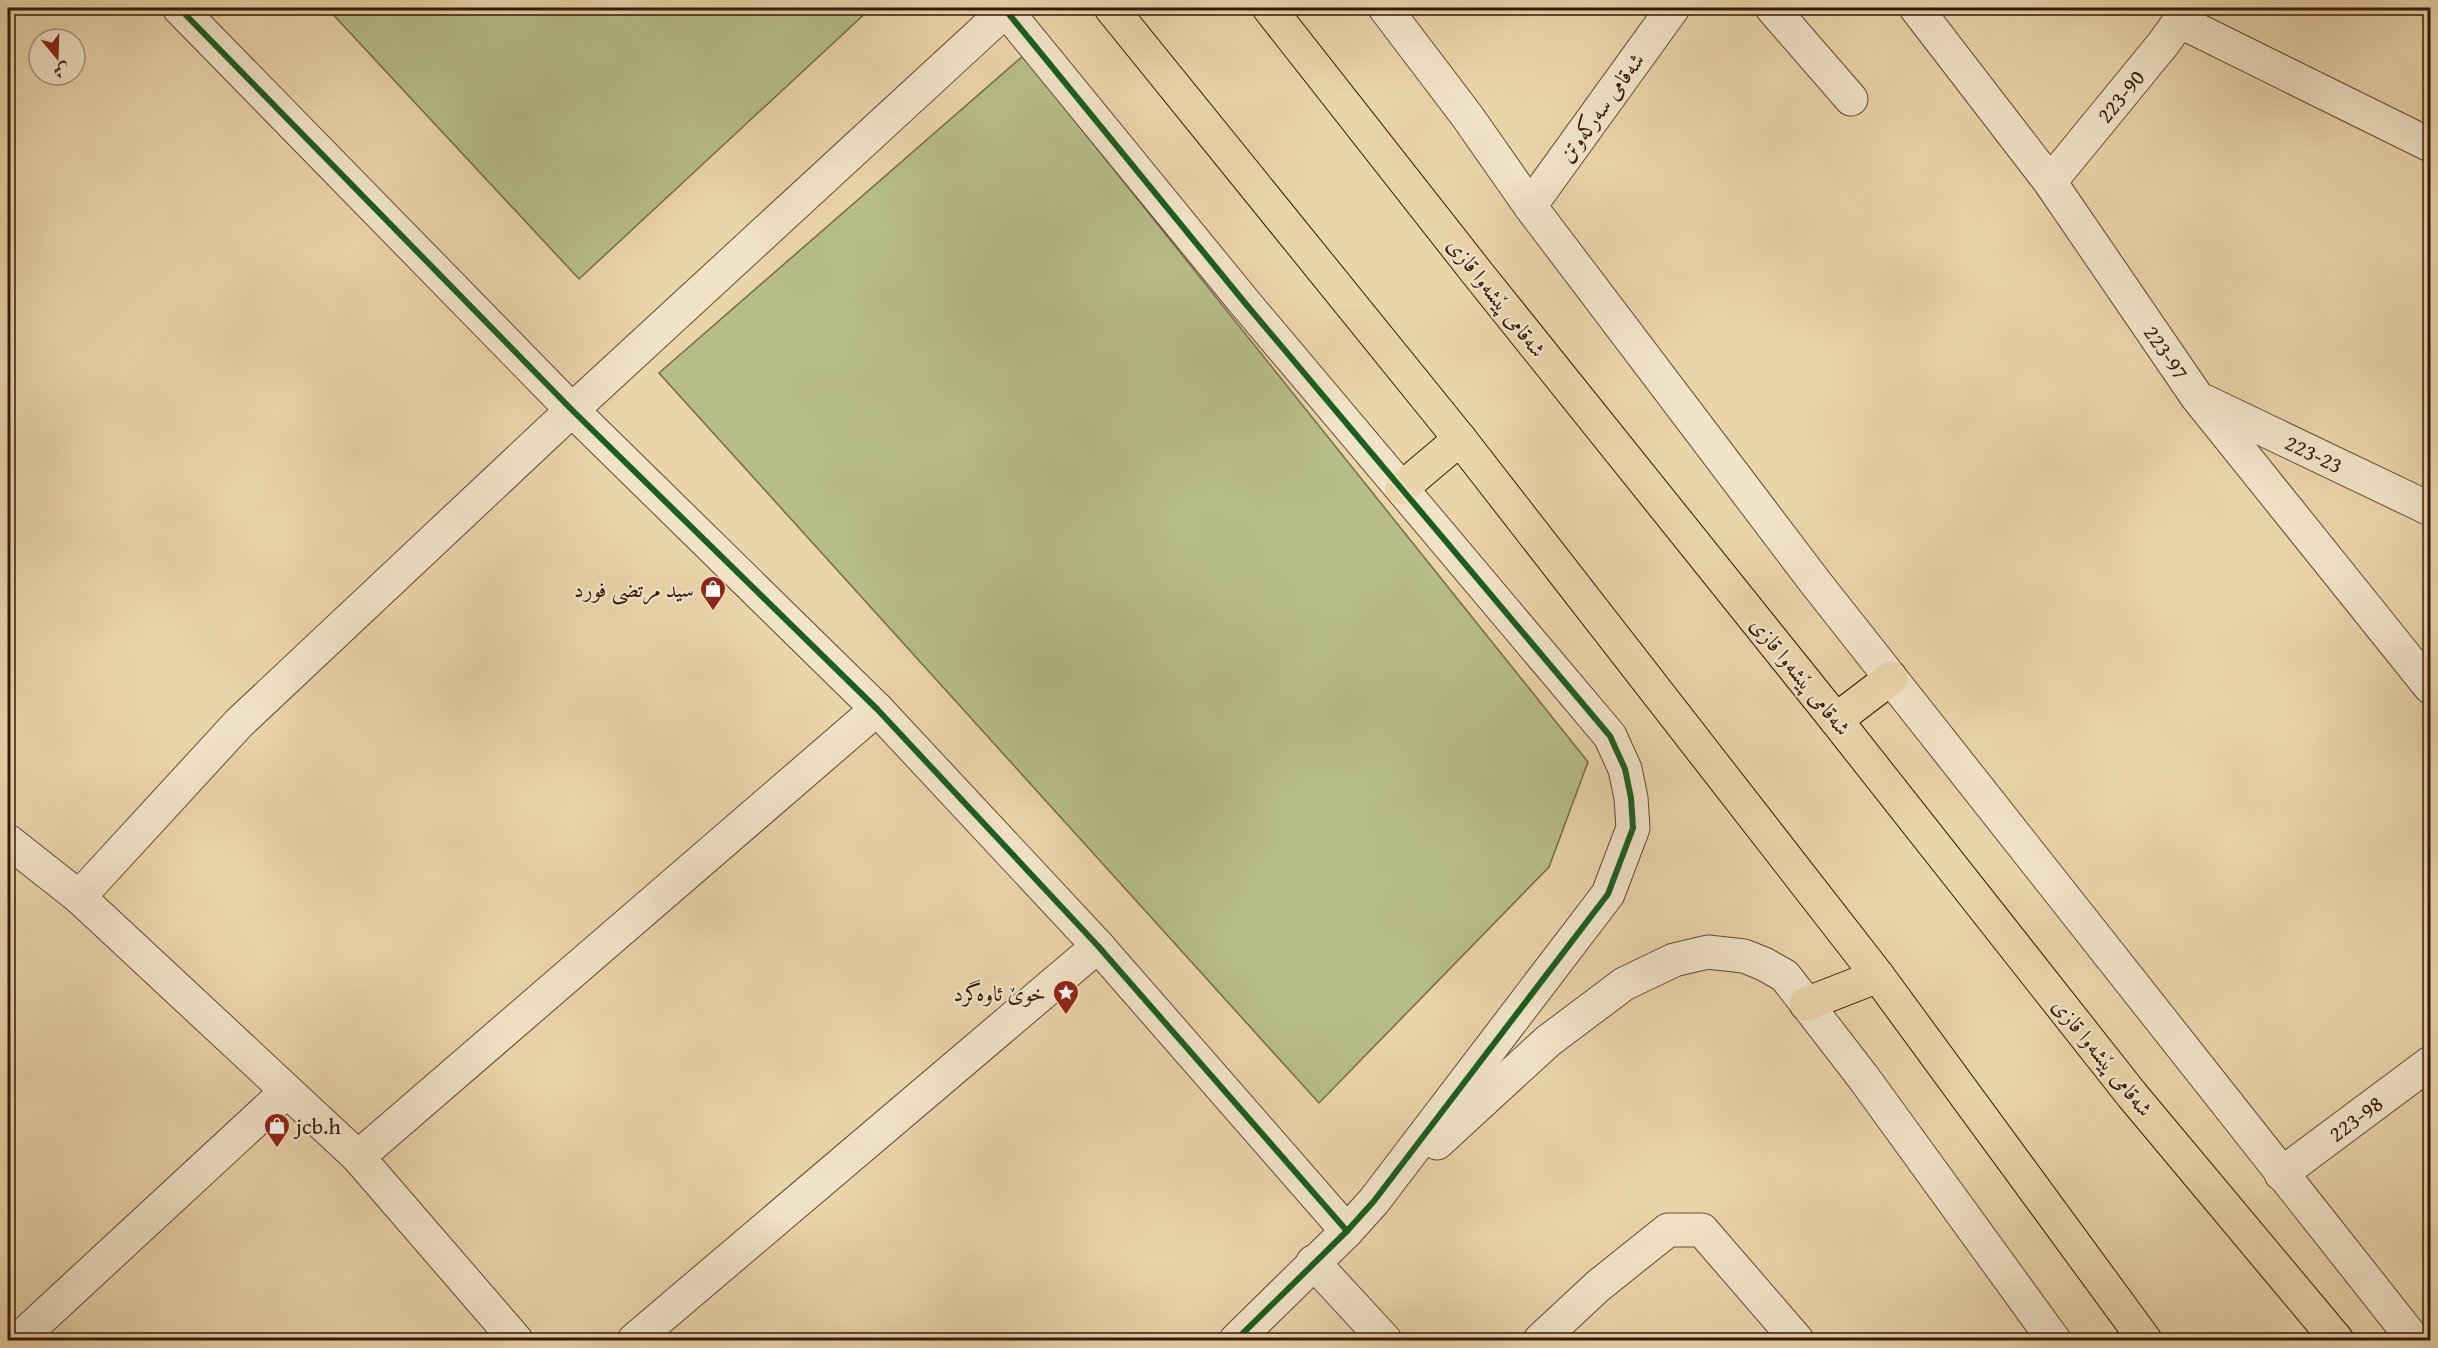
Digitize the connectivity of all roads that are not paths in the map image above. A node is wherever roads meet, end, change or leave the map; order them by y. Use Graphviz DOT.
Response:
graph roads {
  1 [pos="179,8"];
  2 [pos="1111,8"];
  3 [pos="1269,8"];
  4 [pos="1385,8"];
  5 [pos="1673,8"];
  6 [pos="1772,8"];
  7 [pos="1916,8"];
  8 [pos="1005,9"];
  9 [pos="2184,14"];
  10 [pos="1851,99"];
  11 [pos="2430,145"];
  12 [pos="2050,182"];
  13 [pos="1530,206"];
  14 [pos="2197,397"];
  15 [pos="572,410"];
  16 [pos="1460,439"];
  17 [pos="1402,488"];
  18 [pos="2430,509"];
  19 [pos="1891,678"];
  20 [pos="2430,687"];
  21 [pos="877,709"];
  22 [pos="1836,720"];
  23 [pos="8,841"];
  24 [pos="79,897"];
  25 [pos="1098,946"];
  26 [pos="1878,976"];
  27 [pos="1806,1004"];
  28 [pos="2430,1063"];
  29 [pos="287,1091"];
  30 [pos="358,1157"];
  31 [pos="2281,1174"];
  32 [pos="1374,1201"];
  33 [pos="1347,1231"];
  34 [pos="1313,1262"];
  35 [pos="2300,1296"];
  36 [pos="2144,1339"];
  37 [pos="18,1341"];
  38 [pos="516,1341"];
  39 [pos="634,1341"];
  40 [pos="1236,1341"];
  41 [pos="1385,1341"];
  42 [pos="1540,1341"];
  43 [pos="1797,1341"];
  44 [pos="2054,1341"];
  45 [pos="2330,1341"];
  46 [pos="2337,1341"];
  47 [pos="2414,1341"];
  1 -- 15 [label="street"];
  2 -- 16 [label="highway"];
  3 -- 22 [label="highway, شەقامی پێشەوا قازی"];
  4 -- 13 [label="street"];
  5 -- 13 [label="street, شەقامی سەرکەوتن"];
  6 -- 10 [label="street"];
  7 -- 12 [label="street, 223-97"];
  8 -- 15 [label="street"];
  8 -- 17 [label="street"];
  9 -- 11 [label="street"];
  9 -- 12 [label="street, 223-90"];
  12 -- 14 [label="street, 223-97"];
  13 -- 19 [label="street"];
  14 -- 18 [label="street, 223-23"];
  14 -- 20 [label="street, 223-97"];
  15 -- 21 [label="street"];
  15 -- 24 [label="street"];
  16 -- 17 [label="highway"];
  16 -- 26 [label="highway"];
  17 -- 32 [label="street"];
  19 -- 22 [label="highway"];
  19 -- 31 [label="street"];
  21 -- 25 [label="street"];
  21 -- 30 [label="street"];
  22 -- 35 [label="highway, شەقامی پێشەوا قازی"];
  23 -- 24 [label="street"];
  24 -- 29 [label="street"];
  25 -- 33 [label="street"];
  25 -- 39 [label="street"];
  26 -- 27 [label="highway"];
  26 -- 36 [label="highway"];
  27 -- 32 [label="street"];
  27 -- 44 [label="street"];
  28 -- 31 [label="street, 223-98"];
  29 -- 30 [label="street"];
  29 -- 37 [label="street"];
  30 -- 38 [label="street"];
  31 -- 47 [label="street"];
  32 -- 33 [label="street"];
  33 -- 34 [label="street"];
  34 -- 40 [label="street"];
  34 -- 41 [label="street"];
  35 -- 45 [label="highway"];
  35 -- 46 [label="highway, شەقامی پێشەوا قازی"];
  42 -- 43 [label="street"];
}
